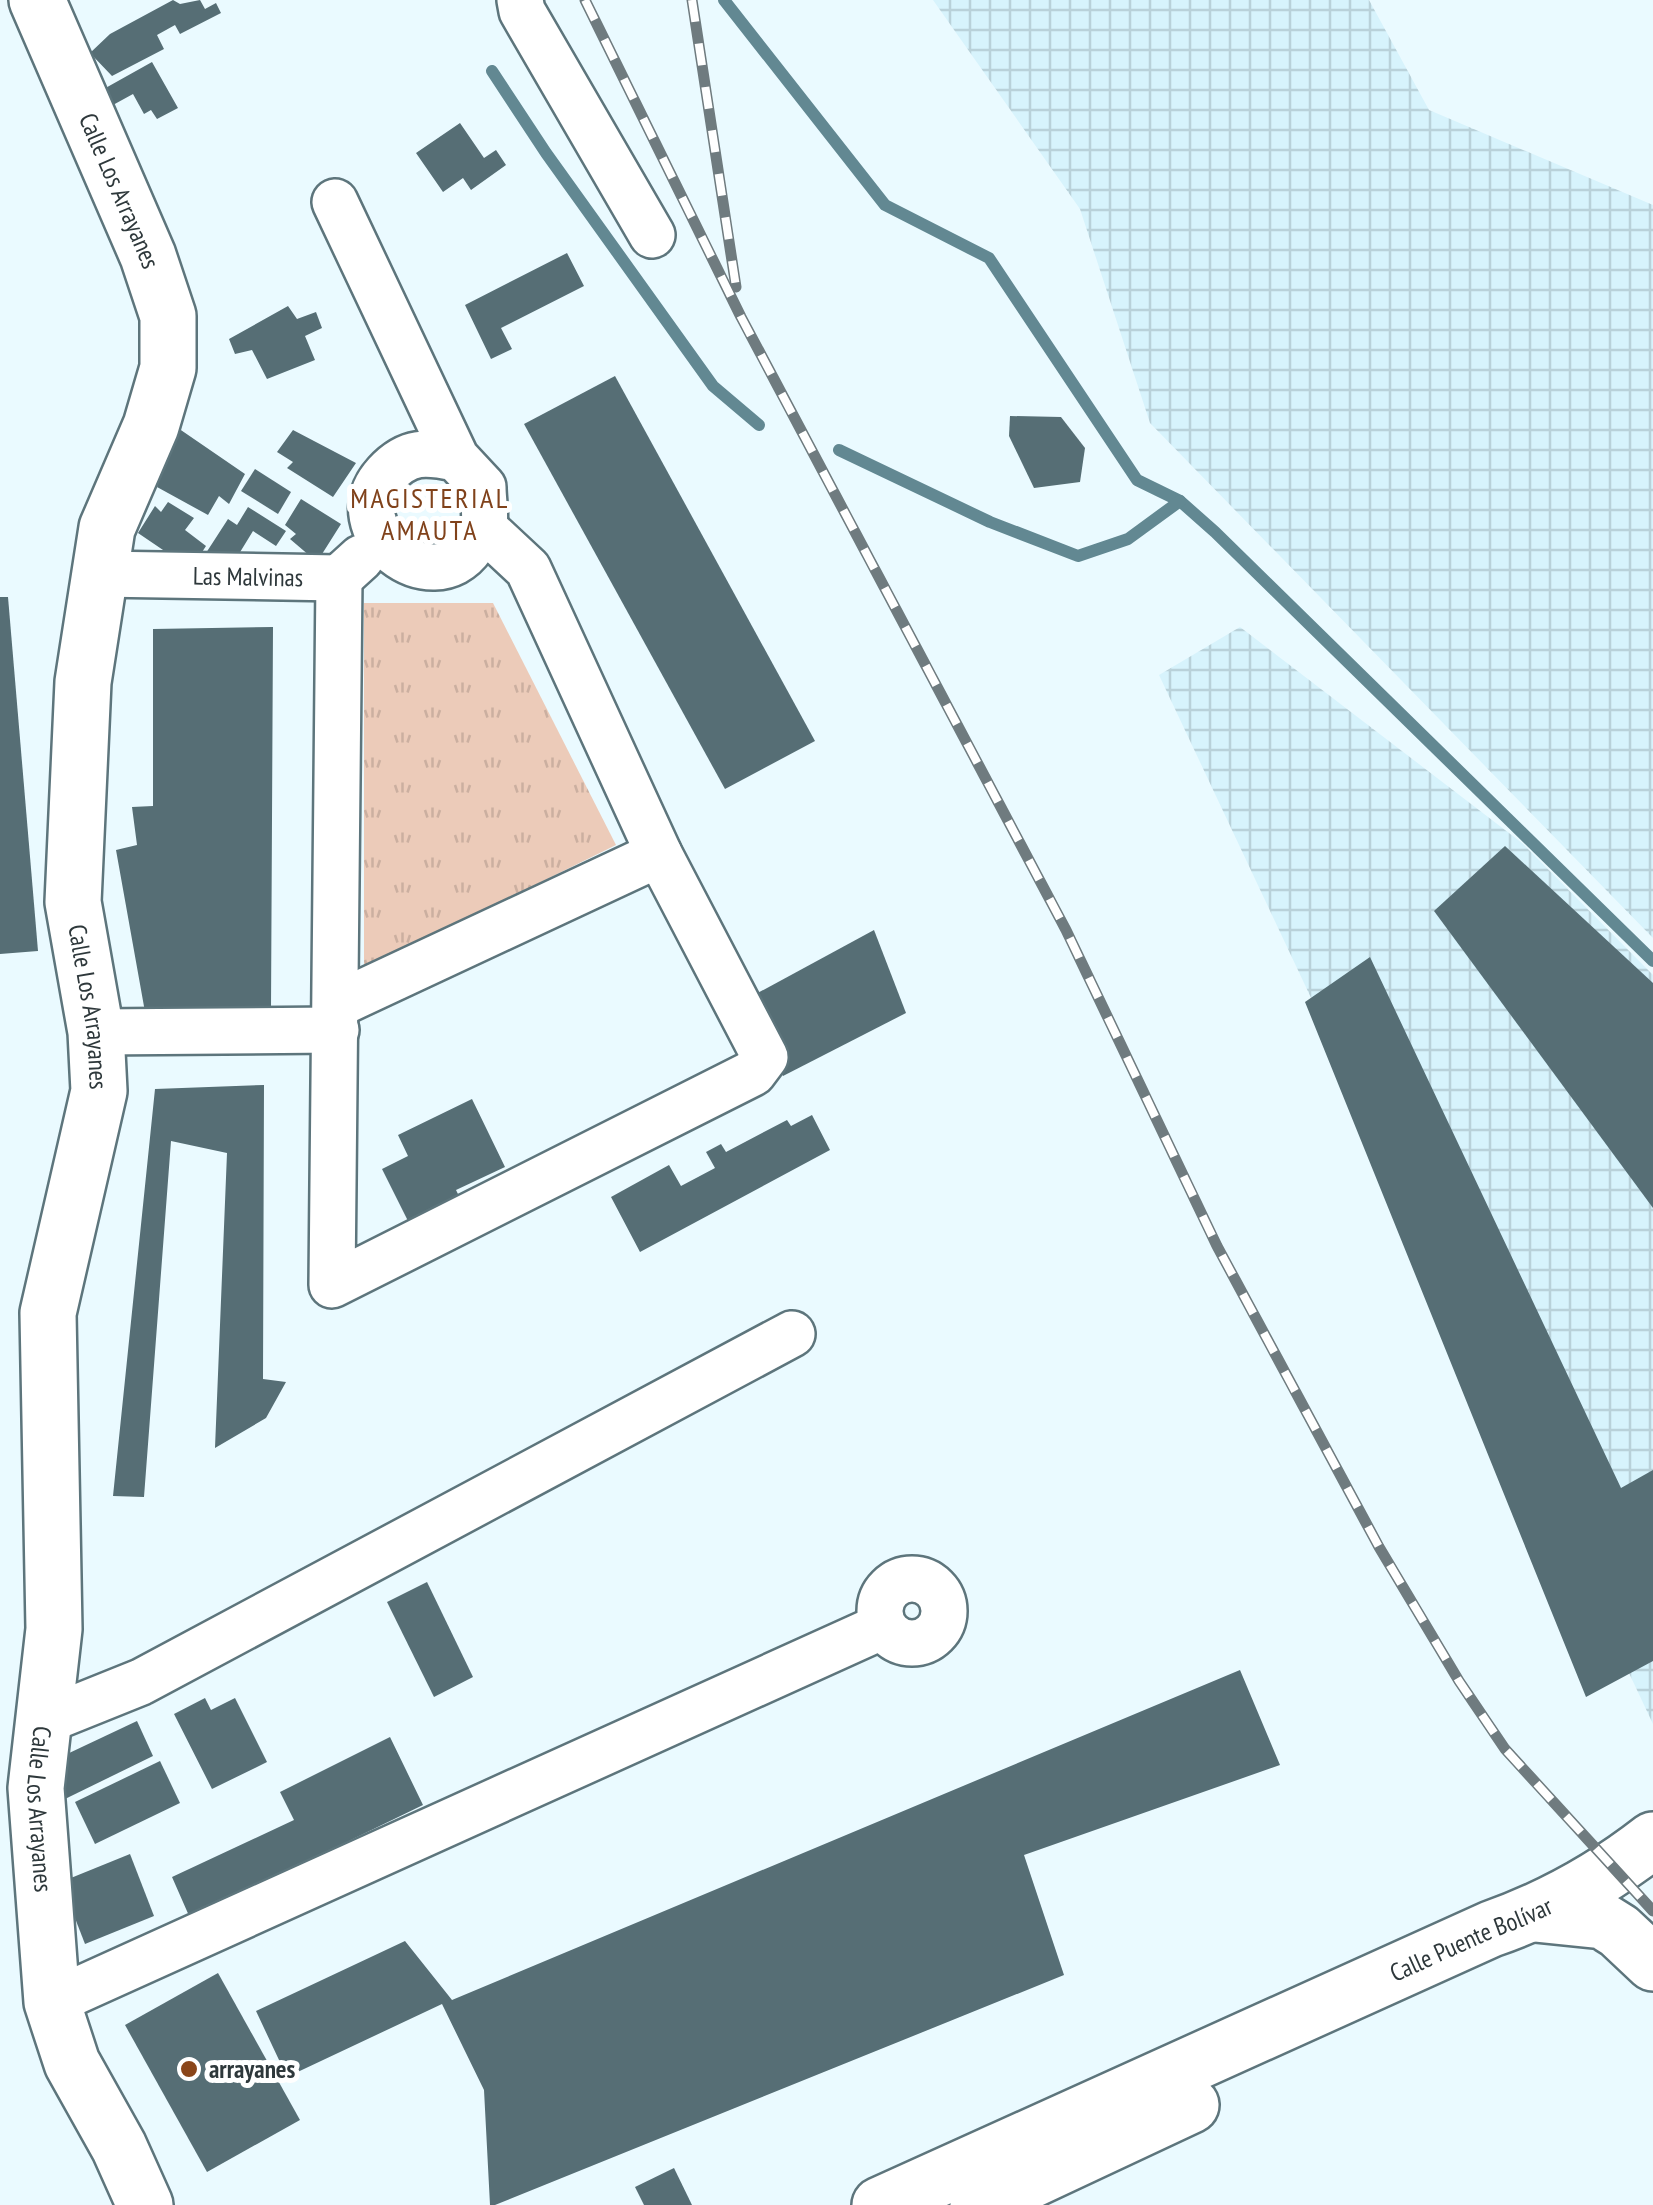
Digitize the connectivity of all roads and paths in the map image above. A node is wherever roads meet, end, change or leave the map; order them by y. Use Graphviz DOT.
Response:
graph roads {
  1 [pos="37,0"];
  2 [pos="520,0"];
  3 [pos="335,202"];
  4 [pos="652,236"];
  5 [pos="456,458"];
  6 [pos="484,528"];
  7 [pos="381,542"];
  8 [pos="100,574"];
  9 [pos="339,578"];
  10 [pos="659,854"];
  11 [pos="336,1017"];
  12 [pos="96,1032"];
  13 [pos="792,1334"];
  14 [pos="883,1626"];
  15 [pos="44,1721"];
  16 [pos="1653,1840"];
  17 [pos="1535,1914"];
  18 [pos="1653,1963"];
  19 [pos="52,2002"];
  20 [pos="961,2195"];
  21 [pos="144,2205"];
  22 [pos="880,2205"];
  1 -- 8 [label="street, Calle Los Arrayanes"];
  2 -- 4 [label="street"];
  3 -- 5 [label="street"];
  5 -- 6 [label="street"];
  5 -- 7 [label="street"];
  6 -- 7 [label="street"];
  6 -- 10 [label="street"];
  7 -- 9 [label="street, Las Malvinas"];
  8 -- 9 [label="street, Las Malvinas"];
  8 -- 12 [label="street, Calle Los Arrayanes"];
  9 -- 11 [label="street"];
  10 -- 11 [label="street"];
  10 -- 11 [label="street"];
  11 -- 12 [label="street"];
  12 -- 15 [label="street, Calle Los Arrayanes"];
  13 -- 15 [label="street"];
  14 -- 19 [label="street"];
  15 -- 19 [label="street, Calle Los Arrayanes"];
  16 -- 17 [label="street, Calle Puente Bolívar"];
  17 -- 18 [label="street"];
  17 -- 20 [label="street, Calle Puente Bolívar"];
  19 -- 21 [label="street, Calle Los Arrayanes"];
  20 -- 22 [label="street, Calle Puente Bolívar"];
}
